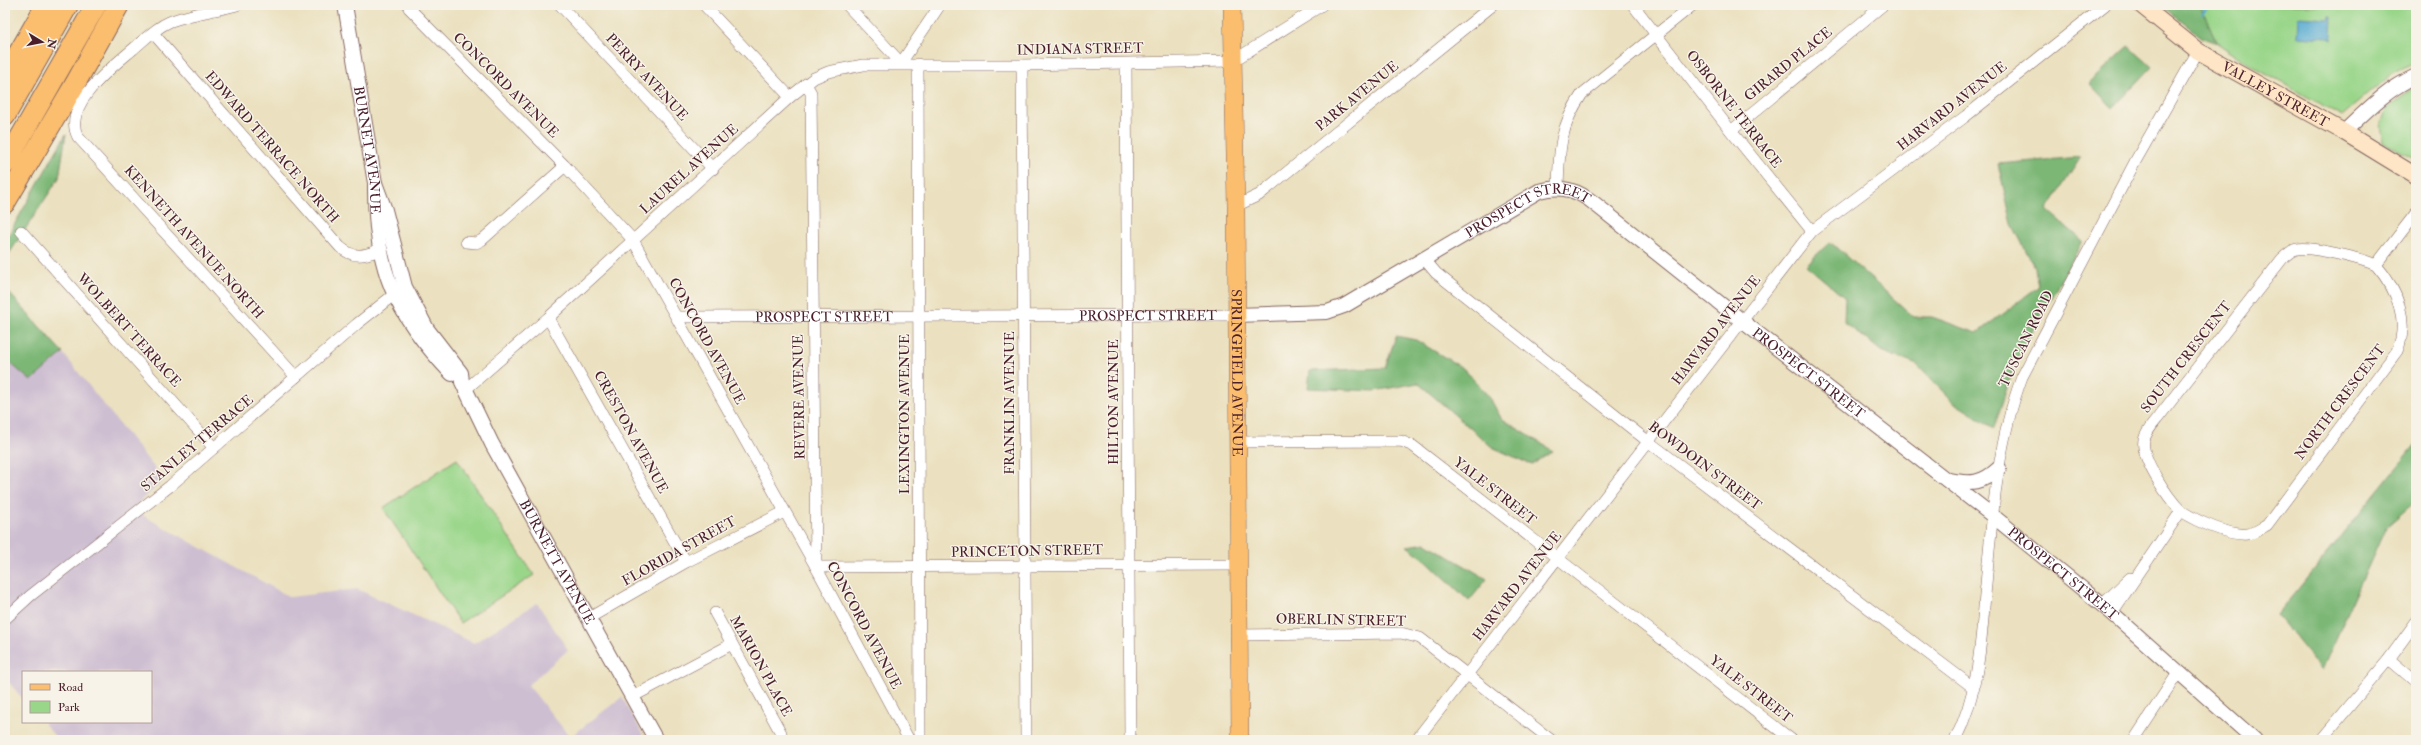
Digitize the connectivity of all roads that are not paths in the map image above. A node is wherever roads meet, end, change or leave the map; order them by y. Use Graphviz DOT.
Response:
graph roads {
  1 [pos="46,5"];
  2 [pos="68,5"];
  3 [pos="96,5"];
  4 [pos="119,5"];
  5 [pos="237,5"];
  6 [pos="345,5"];
  7 [pos="560,5"];
  8 [pos="704,5"];
  9 [pos="847,5"];
  10 [pos="940,5"];
  11 [pos="1232,5"];
  12 [pos="1322,5"];
  13 [pos="1493,5"];
  14 [pos="1633,5"];
  15 [pos="1693,5"];
  16 [pos="1883,5"];
  17 [pos="2105,5"];
  18 [pos="2141,5"];
  19 [pos="409,8"];
  20 [pos="153,33"];
  21 [pos="1657,34"];
  22 [pos="2198,51"];
  23 [pos="1233,61"];
  24 [pos="901,63"];
  25 [pos="918,64"];
  26 [pos="1126,64"];
  27 [pos="1022,65"];
  28 [pos="2416,76"];
  29 [pos="5,77"];
  30 [pos="806,84"];
  31 [pos="790,97"];
  32 [pos="5,116"];
  33 [pos="1730,131"];
  34 [pos="2344,132"];
  35 [pos="5,164"];
  36 [pos="565,166"];
  37 [pos="713,169"];
  38 [pos="2416,176"];
  39 [pos="375,183"];
  40 [pos="1558,188"];
  41 [pos="5,203"];
  42 [pos="1236,206"];
  43 [pos="2416,213"];
  44 [pos="1812,230"];
  45 [pos="21,231"];
  46 [pos="633,240"];
  47 [pos="466,242"];
  48 [pos="380,250"];
  49 [pos="1424,260"];
  50 [pos="2376,265"];
  51 [pos="399,291"];
  52 [pos="1023,315"];
  53 [pos="1128,315"];
  54 [pos="1235,315"];
  55 [pos="814,316"];
  56 [pos="918,316"];
  57 [pos="678,317"];
  58 [pos="548,318"];
  59 [pos="1742,321"];
  60 [pos="296,378"];
  61 [pos="464,385"];
  62 [pos="1648,441"];
  63 [pos="1238,442"];
  64 [pos="214,448"];
  65 [pos="1999,468"];
  66 [pos="1947,480"];
  67 [pos="2181,511"];
  68 [pos="784,512"];
  69 [pos="1993,516"];
  70 [pos="1558,558"];
  71 [pos="686,562"];
  72 [pos="1025,565"];
  73 [pos="1129,565"];
  74 [pos="1239,565"];
  75 [pos="816,567"];
  76 [pos="920,567"];
  77 [pos="2107,609"];
  78 [pos="714,613"];
  79 [pos="589,618"];
  80 [pos="5,619"];
  81 [pos="2416,622"];
  82 [pos="1240,635"];
  83 [pos="732,644"];
  84 [pos="2389,659"];
  85 [pos="2178,674"];
  86 [pos="1468,675"];
  87 [pos="2416,682"];
  88 [pos="1974,688"];
  89 [pos="632,697"];
  90 [pos="781,733"];
  91 [pos="656,740"];
  92 [pos="909,740"];
  93 [pos="920,740"];
  94 [pos="1026,740"];
  95 [pos="1130,740"];
  96 [pos="1240,740"];
  97 [pos="1416,740"];
  98 [pos="1551,740"];
  99 [pos="1792,740"];
  100 [pos="1955,740"];
  101 [pos="2134,740"];
  102 [pos="2255,740"];
  103 [pos="2321,740"];
  1 -- 29 [label="highway"];
  2 -- 32 [label="highway"];
  3 -- 35 [label="highway"];
  4 -- 41 [label="highway"];
  5 -- 20 [label="street"];
  6 -- 39 [label="street, BURNET AVENUE"];
  7 -- 37 [label="street, PERRY AVENUE"];
  8 -- 31 [label="street"];
  9 -- 24 [label="street"];
  10 -- 24 [label="street"];
  11 -- 23 [label="main road, SPRINGFIELD AVENUE"];
  12 -- 23 [label="street"];
  13 -- 42 [label="street, PARK AVENUE"];
  14 -- 21 [label="street, OSBORNE TERRACE"];
  15 -- 21 [label="street"];
  16 -- 33 [label="street, GIRARD PLACE"];
  17 -- 44 [label="street, HARVARD AVENUE"];
  18 -- 22 [label="main road, VALLEY STREET"];
  19 -- 36 [label="street, CONCORD AVENUE"];
  20 -- 48 [label="street, EDWARD TERRACE NORTH"];
  20 -- 60 [label="street, KENNETH AVENUE NORTH"];
  21 -- 33 [label="street, OSBORNE TERRACE"];
  21 -- 40 [label="street"];
  22 -- 34 [label="main road, VALLEY STREET"];
  22 -- 65 [label="street, TUSCAN ROAD"];
  23 -- 26 [label="street, INDIANA STREET"];
  23 -- 42 [label="main road, SPRINGFIELD AVENUE"];
  24 -- 25 [label="street, INDIANA STREET"];
  24 -- 30 [label="street, LAUREL AVENUE"];
  25 -- 27 [label="street, INDIANA STREET"];
  25 -- 56 [label="street, LEXINGTON AVENUE"];
  26 -- 27 [label="street, INDIANA STREET"];
  26 -- 53 [label="street, HILTON AVENUE"];
  27 -- 52 [label="street, FRANKLIN AVENUE"];
  28 -- 34 [label="street"];
  30 -- 31 [label="street, LAUREL AVENUE"];
  30 -- 55 [label="street, REVERE AVENUE"];
  31 -- 37 [label="street, LAUREL AVENUE"];
  33 -- 44 [label="street, OSBORNE TERRACE"];
  34 -- 38 [label="main road, VALLEY STREET"];
  36 -- 46 [label="street, CONCORD AVENUE"];
  36 -- 47 [label="street"];
  37 -- 46 [label="street, LAUREL AVENUE"];
  39 -- 48 [label="street, BURNET AVENUE"];
  39 -- 51 [label="street, BURNETT AVENUE"];
  40 -- 49 [label="street, PROSPECT STREET"];
  40 -- 59 [label="street, PROSPECT STREET"];
  42 -- 54 [label="main road, SPRINGFIELD AVENUE"];
  43 -- 50 [label="street"];
  44 -- 59 [label="street, HARVARD AVENUE"];
  45 -- 64 [label="street, WOLBERT TERRACE"];
  46 -- 57 [label="street, CONCORD AVENUE"];
  46 -- 58 [label="street, LAUREL AVENUE"];
  48 -- 51 [label="street, BURNET AVENUE"];
  49 -- 54 [label="street, PROSPECT STREET"];
  49 -- 62 [label="street, BOWDOIN STREET"];
  50 -- 67 [label="street, NORTH CRESCENT"];
  50 -- 67 [label="street, SOUTH CRESCENT"];
  51 -- 60 [label="street, STANLEY TERRACE"];
  51 -- 61 [label="street, BURNETT AVENUE"];
  52 -- 53 [label="street, PROSPECT STREET"];
  52 -- 56 [label="street, PROSPECT STREET"];
  52 -- 72 [label="street, FRANKLIN AVENUE"];
  53 -- 54 [label="street, PROSPECT STREET"];
  53 -- 73 [label="street, HILTON AVENUE"];
  54 -- 63 [label="main road, SPRINGFIELD AVENUE"];
  55 -- 56 [label="street, PROSPECT STREET"];
  55 -- 57 [label="street, PROSPECT STREET"];
  55 -- 75 [label="street, REVERE AVENUE"];
  56 -- 76 [label="street, LEXINGTON AVENUE"];
  57 -- 68 [label="street, CONCORD AVENUE"];
  58 -- 61 [label="street, LAUREL AVENUE"];
  58 -- 71 [label="street, CRESTON AVENUE"];
  59 -- 62 [label="street, HARVARD AVENUE"];
  59 -- 66 [label="street, PROSPECT STREET"];
  60 -- 64 [label="street, STANLEY TERRACE"];
  61 -- 79 [label="street, BURNETT AVENUE"];
  62 -- 70 [label="street, HARVARD AVENUE"];
  62 -- 88 [label="street, BOWDOIN STREET"];
  63 -- 70 [label="street, YALE STREET"];
  63 -- 74 [label="main road, SPRINGFIELD AVENUE"];
  64 -- 80 [label="street, STANLEY TERRACE"];
  65 -- 66 [label="street"];
  65 -- 69 [label="street, TUSCAN ROAD"];
  66 -- 69 [label="street, PROSPECT STREET"];
  67 -- 77 [label="street"];
  68 -- 71 [label="street, FLORIDA STREET"];
  68 -- 75 [label="street, CONCORD AVENUE"];
  69 -- 77 [label="street, PROSPECT STREET"];
  69 -- 88 [label="street, TUSCAN ROAD"];
  70 -- 86 [label="street, HARVARD AVENUE"];
  70 -- 99 [label="street, YALE STREET"];
  71 -- 79 [label="street, FLORIDA STREET"];
  72 -- 73 [label="street, PRINCETON STREET"];
  72 -- 76 [label="street, PRINCETON STREET"];
  72 -- 94 [label="street, FRANKLIN AVENUE"];
  73 -- 74 [label="street, PRINCETON STREET"];
  73 -- 95 [label="street, HILTON AVENUE"];
  74 -- 82 [label="main road, SPRINGFIELD AVENUE"];
  75 -- 76 [label="street, PRINCETON STREET"];
  75 -- 92 [label="street, CONCORD AVENUE"];
  76 -- 93 [label="street, LEXINGTON AVENUE"];
  77 -- 85 [label="street, PROSPECT STREET"];
  78 -- 83 [label="street, MARION PLACE"];
  79 -- 89 [label="street, BURNETT AVENUE"];
  81 -- 84 [label="street"];
  82 -- 86 [label="street, OBERLIN STREET"];
  82 -- 96 [label="main road, SPRINGFIELD AVENUE"];
  83 -- 89 [label="street"];
  83 -- 90 [label="street, MARION PLACE"];
  84 -- 87 [label="street"];
  84 -- 103 [label="street"];
  85 -- 101 [label="street"];
  85 -- 102 [label="street, PROSPECT STREET"];
  86 -- 97 [label="street, HARVARD AVENUE"];
  86 -- 98 [label="street, OBERLIN STREET"];
  88 -- 100 [label="street, TUSCAN ROAD"];
  89 -- 91 [label="street, BURNETT AVENUE"];
}
